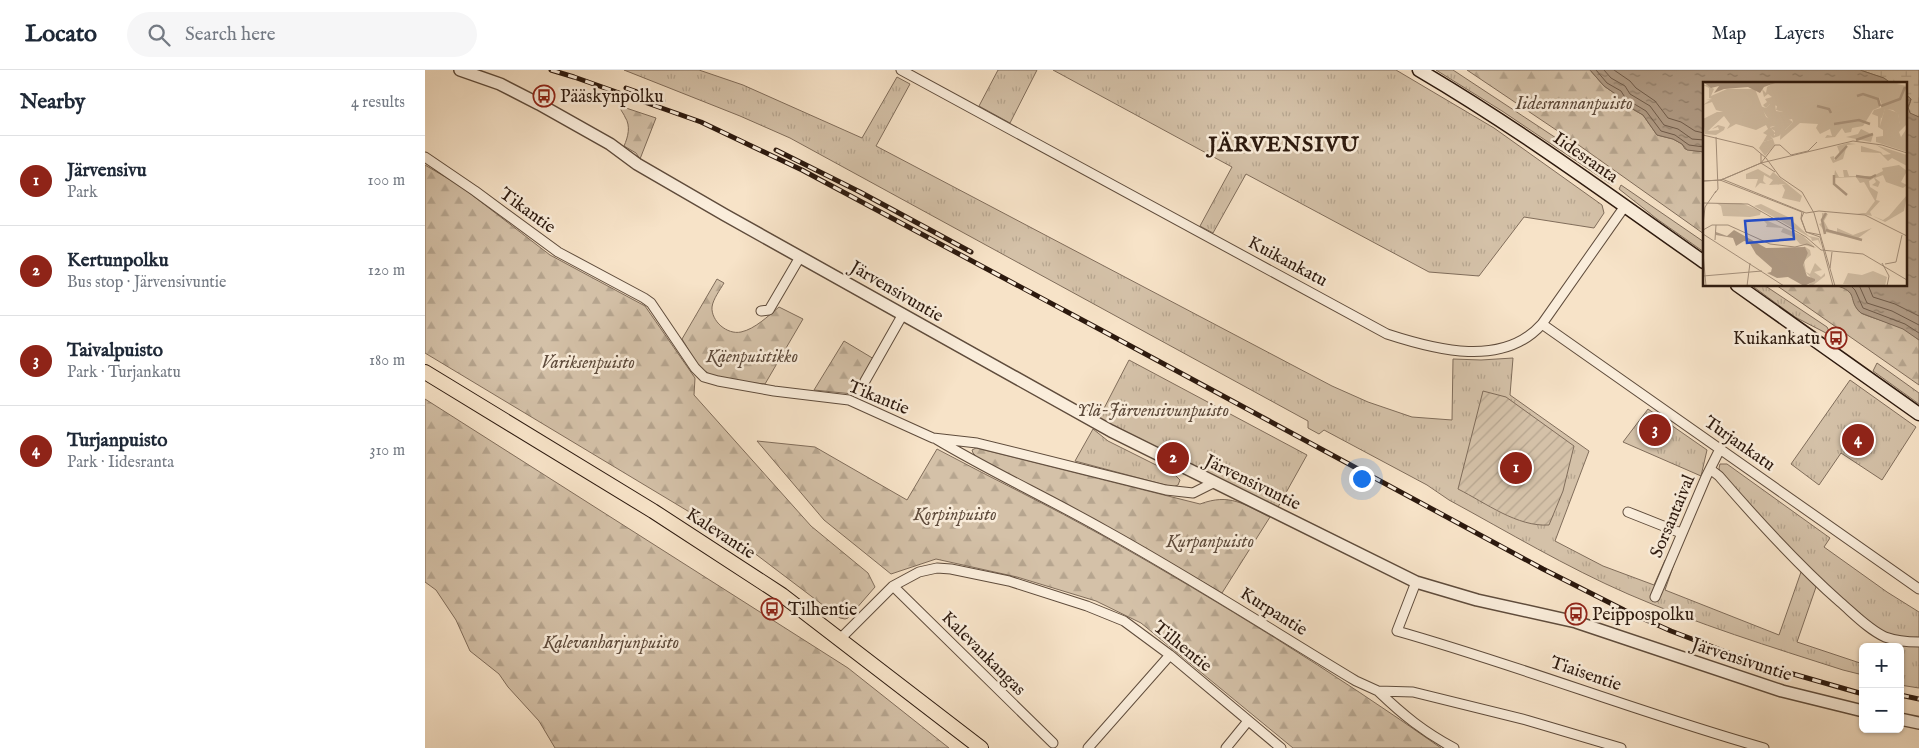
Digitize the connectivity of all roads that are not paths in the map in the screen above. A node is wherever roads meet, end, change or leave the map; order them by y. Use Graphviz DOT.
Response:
graph roads {
  1 [pos="460,70"];
  2 [pos="1419,70"];
  3 [pos="906,71"];
  4 [pos="425,157"];
  5 [pos="1625,206"];
  6 [pos="800,257"];
  7 [pos="1703,261"];
  8 [pos="1738,286"];
  9 [pos="761,311"];
  10 [pos="903,314"];
  11 [pos="1542,324"];
  12 [pos="425,372"];
  13 [pos="865,382"];
  14 [pos="1919,414"];
  15 [pos="933,438"];
  16 [pos="1720,449"];
  17 [pos="1710,469"];
  18 [pos="1213,483"];
  19 [pos="1627,512"];
  20 [pos="1681,533"];
  21 [pos="1416,582"];
  22 [pos="893,586"];
  23 [pos="1919,589"];
  24 [pos="1655,597"];
  25 [pos="840,639"];
  26 [pos="1919,642"];
  27 [pos="1170,654"];
  28 [pos="1378,692"];
  29 [pos="1859,710"];
  30 [pos="1904,720"];
  31 [pos="1247,721"];
  32 [pos="1919,723"];
  33 [pos="1053,743"];
  34 [pos="981,748"];
  35 [pos="1088,748"];
  36 [pos="1226,748"];
  37 [pos="1281,748"];
  38 [pos="1454,748"];
  39 [pos="1621,748"];
  40 [pos="1764,748"];
  1 -- 6 [label="street, Järvensivuntie"];
  2 -- 5 [label="main road, Iidesranta"];
  3 -- 11 [label="street, Kuikankatu"];
  4 -- 15 [label="street, Tikantie"];
  5 -- 7 [label="main road, Iidesranta"];
  5 -- 11 [label="street, Kuikankatu"];
  6 -- 9 [label="street"];
  6 -- 10 [label="street, Järvensivuntie"];
  8 -- 14 [label="main road"];
  10 -- 13 [label="street"];
  10 -- 18 [label="street, Järvensivuntie"];
  11 -- 16 [label="street, Turjankatu"];
  12 -- 25 [label="main road, Kalevantie"];
  15 -- 18 [label="street, Tikantie"];
  15 -- 28 [label="street, Kurpantie"];
  16 -- 17 [label="street, Sorsantaival"];
  16 -- 23 [label="street, Turjankatu"];
  17 -- 20 [label="street, Sorsantaival"];
  17 -- 26 [label="street"];
  18 -- 21 [label="street, Järvensivuntie"];
  19 -- 20 [label="street"];
  20 -- 24 [label="street, Sorsantaival"];
  21 -- 29 [label="street, Järvensivuntie"];
  21 -- 40 [label="street, Tiaisentie"];
  22 -- 25 [label="street, Tilhentie"];
  22 -- 27 [label="street, Tilhentie"];
  22 -- 33 [label="street, Kalevankangas"];
  25 -- 34 [label="main road, Kalevantie"];
  27 -- 31 [label="street, Tilhentie"];
  27 -- 35 [label="street"];
  28 -- 38 [label="street"];
  28 -- 39 [label="street, Kurpantie"];
  30 -- 32 [label="street"];
  31 -- 36 [label="street"];
  31 -- 37 [label="street, Tilhentie"];
}
